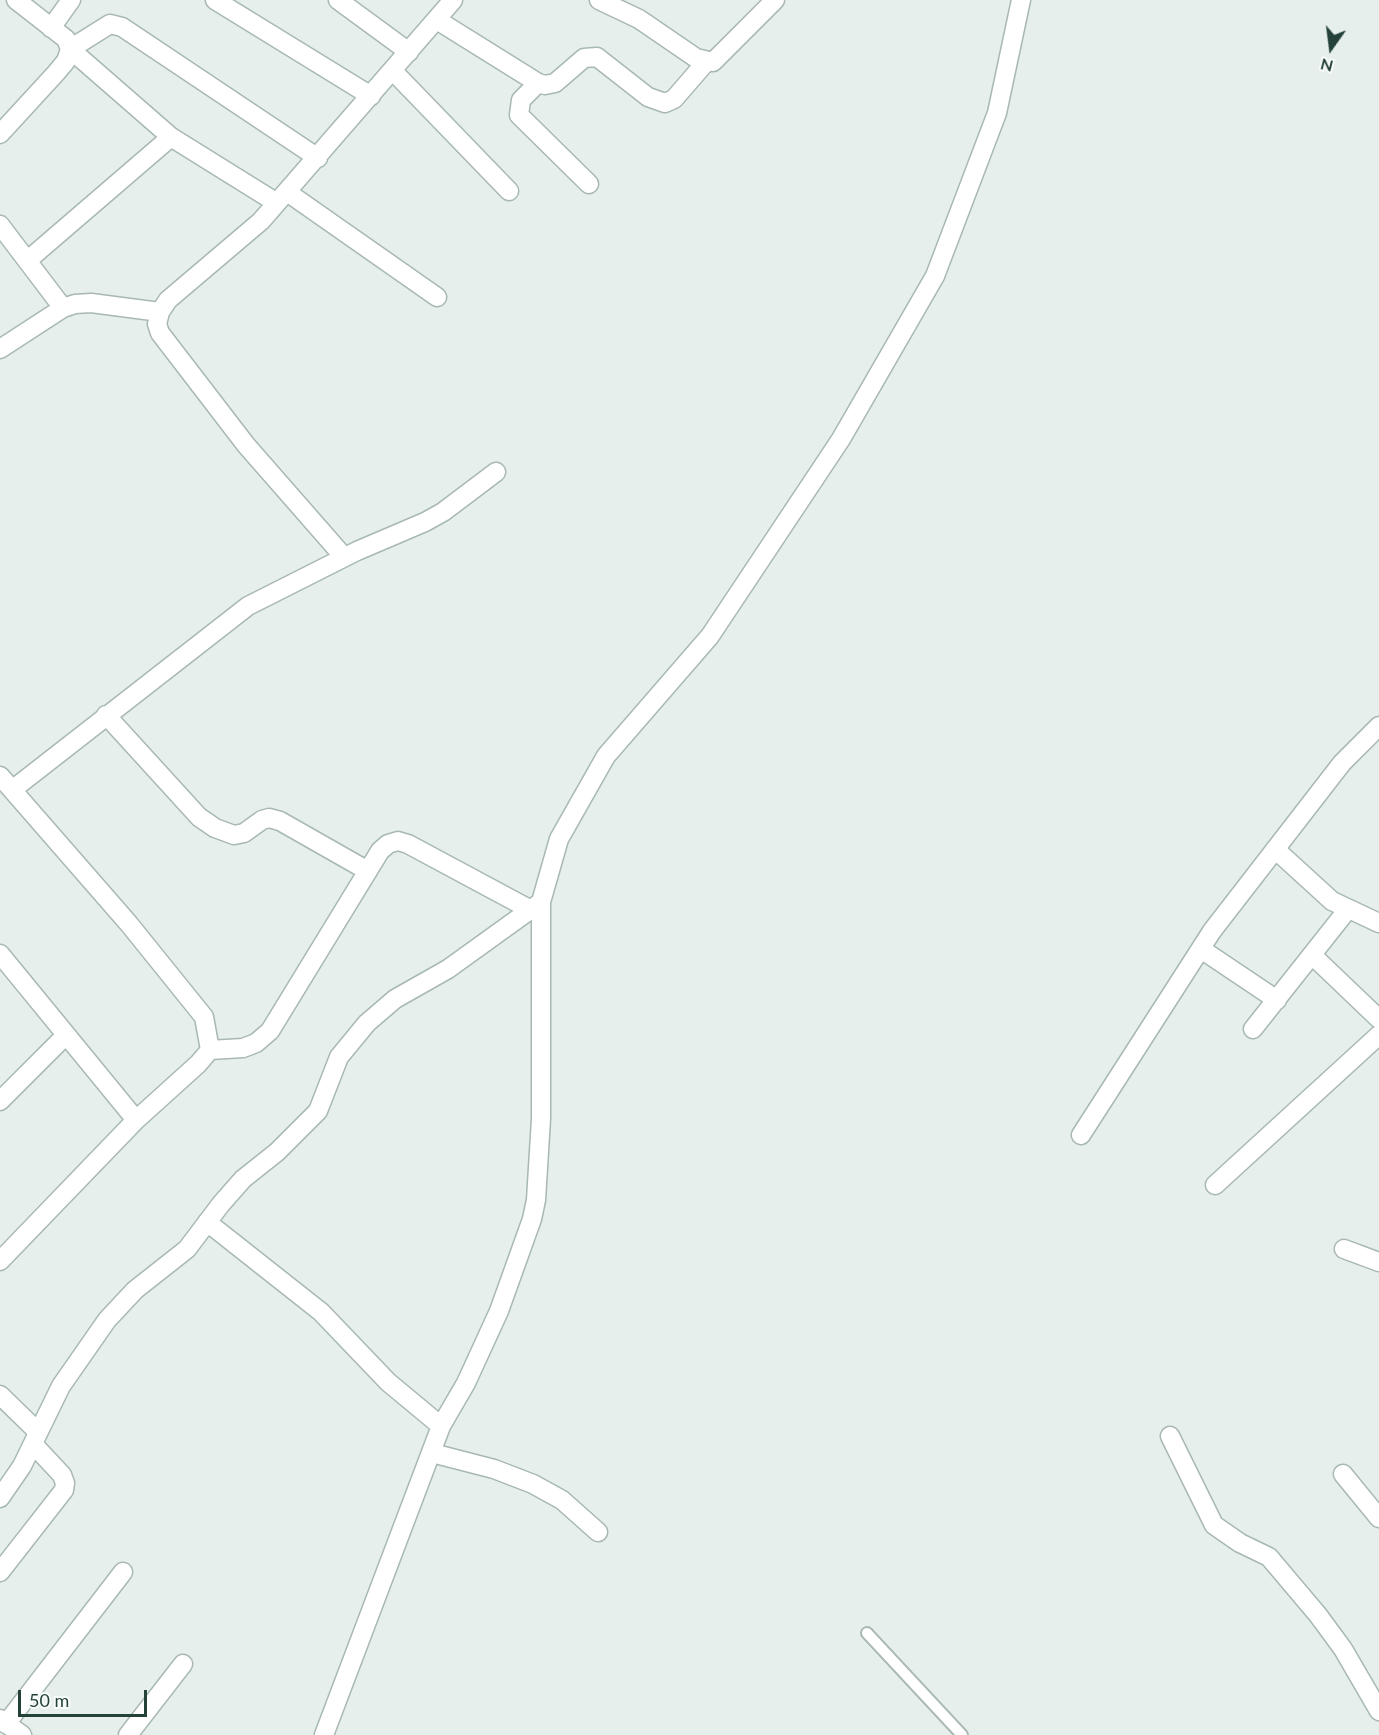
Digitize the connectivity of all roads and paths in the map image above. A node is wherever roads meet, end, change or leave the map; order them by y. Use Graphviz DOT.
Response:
graph roads {
  1 [pos="16,0"];
  2 [pos="71,0"];
  3 [pos="215,0"];
  4 [pos="338,0"];
  5 [pos="453,0"];
  6 [pos="598,0"];
  7 [pos="775,0"];
  8 [pos="1021,0"];
  9 [pos="437,20"];
  10 [pos="51,28"];
  11 [pos="70,49"];
  12 [pos="409,52"];
  13 [pos="706,62"];
  14 [pos="393,70"];
  15 [pos="538,82"];
  16 [pos="371,96"];
  17 [pos="0,134"];
  18 [pos="171,137"];
  19 [pos="318,158"];
  20 [pos="589,184"];
  21 [pos="509,191"];
  22 [pos="282,198"];
  23 [pos="2,230"];
  24 [pos="28,260"];
  25 [pos="437,297"];
  26 [pos="63,308"];
  27 [pos="160,312"];
  28 [pos="0,349"];
  29 [pos="496,472"];
  30 [pos="344,557"];
  31 [pos="106,715"];
  32 [pos="1379,726"];
  33 [pos="6,783"];
  34 [pos="1275,849"];
  35 [pos="368,871"];
  36 [pos="536,906"];
  37 [pos="1348,909"];
  38 [pos="1379,923"];
  39 [pos="1201,949"];
  40 [pos="0,954"];
  41 [pos="1312,955"];
  42 [pos="1277,1000"];
  43 [pos="1379,1019"];
  44 [pos="1253,1029"];
  45 [pos="66,1035"];
  46 [pos="1379,1035"];
  47 [pos="210,1050"];
  48 [pos="0,1101"];
  49 [pos="136,1120"];
  50 [pos="1082,1135"];
  51 [pos="1215,1185"];
  52 [pos="207,1222"];
  53 [pos="1344,1249"];
  54 [pos="0,1261"];
  55 [pos="1379,1262"];
  56 [pos="0,1395"];
  57 [pos="441,1426"];
  58 [pos="1170,1436"];
  59 [pos="35,1438"];
  60 [pos="432,1453"];
  61 [pos="1343,1474"];
  62 [pos="0,1498"];
  63 [pos="1379,1518"];
  64 [pos="598,1532"];
  65 [pos="0,1572"];
  66 [pos="123,1572"];
  67 [pos="867,1633"];
  68 [pos="183,1664"];
  69 [pos="1379,1711"];
  70 [pos="3,1722"];
  71 [pos="22,1735"];
  72 [pos="128,1735"];
  73 [pos="324,1735"];
  74 [pos="962,1735"];
  1 -- 10 [label="street"];
  2 -- 10 [label="street"];
  3 -- 16 [label="street"];
  4 -- 12 [label="street"];
  5 -- 9 [label="street"];
  6 -- 13 [label="street"];
  7 -- 13 [label="street"];
  8 -- 36 [label="street"];
  9 -- 12 [label="street"];
  9 -- 15 [label="street"];
  10 -- 11 [label="street"];
  11 -- 17 [label="street"];
  11 -- 18 [label="street"];
  11 -- 19 [label="street"];
  12 -- 14 [label="street"];
  13 -- 15 [label="street"];
  14 -- 16 [label="street"];
  14 -- 21 [label="street"];
  15 -- 20 [label="street"];
  16 -- 19 [label="street"];
  18 -- 22 [label="street"];
  18 -- 24 [label="street"];
  19 -- 22 [label="street"];
  22 -- 25 [label="street"];
  22 -- 27 [label="street"];
  23 -- 24 [label="street"];
  24 -- 26 [label="street"];
  26 -- 27 [label="street"];
  26 -- 28 [label="street"];
  27 -- 30 [label="street"];
  29 -- 30 [label="street"];
  30 -- 31 [label="street"];
  31 -- 33 [label="street"];
  31 -- 35 [label="street"];
  32 -- 34 [label="street"];
  33 -- 47 [label="street"];
  34 -- 37 [label="street"];
  34 -- 39 [label="street"];
  35 -- 36 [label="street"];
  35 -- 47 [label="street"];
  36 -- 52 [label="street"];
  36 -- 57 [label="street"];
  37 -- 38 [label="street"];
  37 -- 41 [label="street"];
  39 -- 42 [label="street"];
  39 -- 50 [label="street"];
  40 -- 45 [label="street"];
  41 -- 42 [label="street"];
  41 -- 43 [label="street"];
  42 -- 44 [label="street"];
  45 -- 48 [label="street"];
  45 -- 49 [label="street"];
  46 -- 51 [label="street"];
  47 -- 49 [label="street"];
  49 -- 54 [label="street"];
  52 -- 57 [label="street"];
  52 -- 59 [label="street"];
  53 -- 55 [label="street"];
  56 -- 59 [label="street"];
  57 -- 60 [label="street"];
  58 -- 69 [label="street"];
  59 -- 62 [label="street"];
  59 -- 65 [label="street"];
  60 -- 64 [label="street"];
  60 -- 73 [label="street"];
  61 -- 63 [label="street"];
  66 -- 70 [label="street"];
  67 -- 74 [label="lane"];
  68 -- 72 [label="street"];
  70 -- 71 [label="street"];
}
